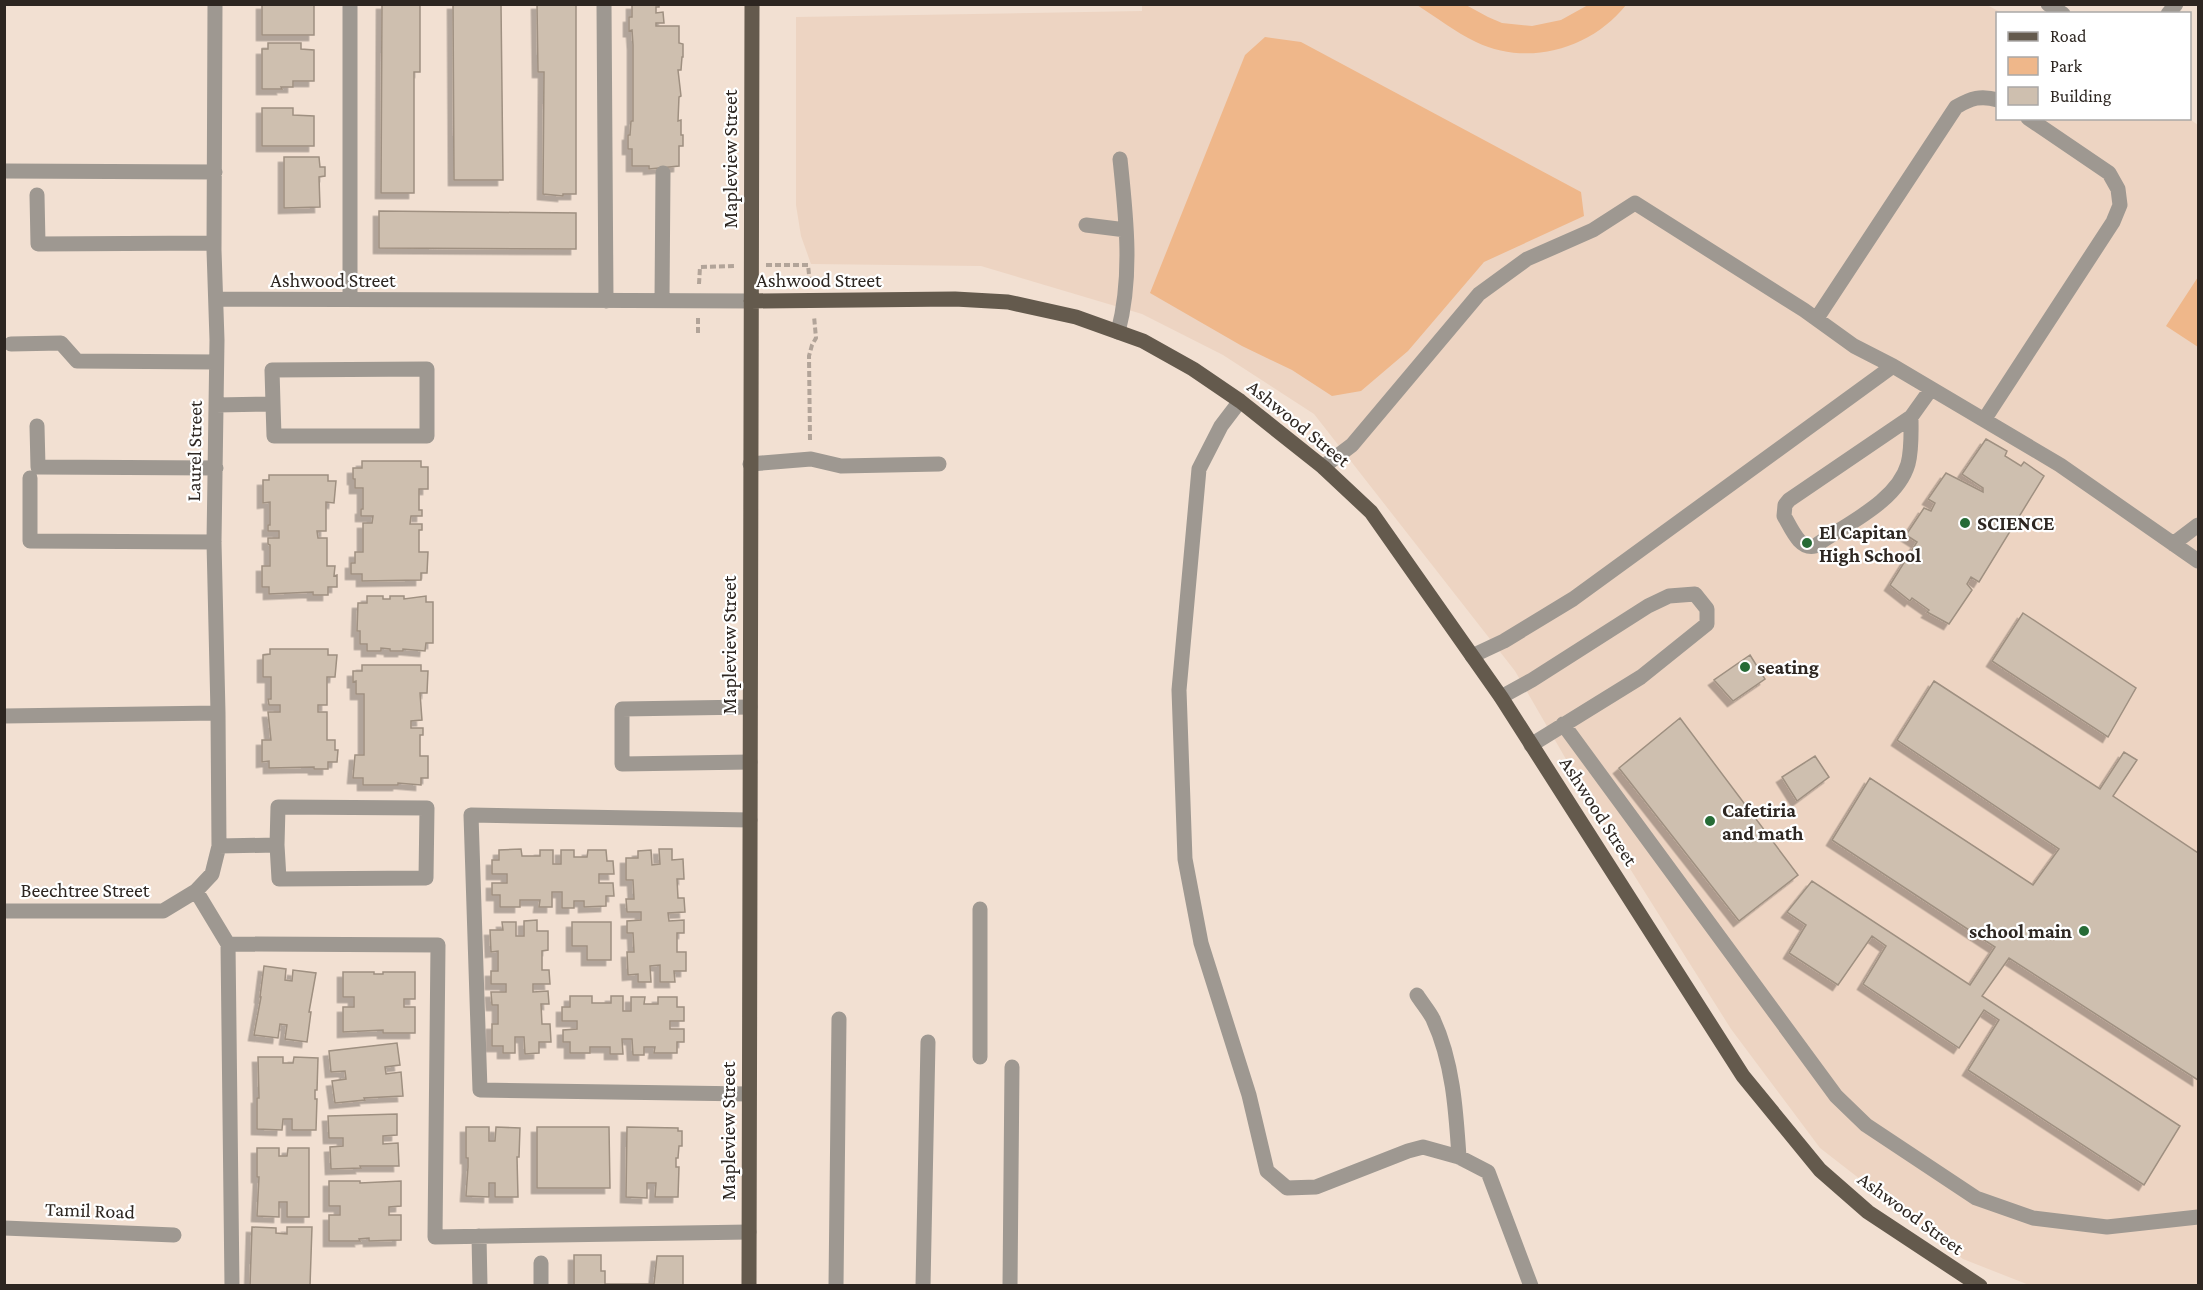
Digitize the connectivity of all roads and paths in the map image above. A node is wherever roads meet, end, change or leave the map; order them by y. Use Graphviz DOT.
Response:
graph roads {
  1 [pos="215,4"];
  2 [pos="350,4"];
  3 [pos="604,4"];
  4 [pos="752,4"];
  5 [pos="1996,100"];
  6 [pos="2031,120"];
  7 [pos="1120,159"];
  8 [pos="4,171"];
  9 [pos="215,172"];
  10 [pos="663,173"];
  11 [pos="37,195"];
  12 [pos="1086,225"];
  13 [pos="1126,230"];
  14 [pos="214,243"];
  15 [pos="217,299"];
  16 [pos="350,300"];
  17 [pos="606,301"];
  18 [pos="662,301"];
  19 [pos="751,301"];
  20 [pos="1817,318"];
  21 [pos="1118,332"];
  22 [pos="816,338"];
  23 [pos="11,344"];
  24 [pos="216,362"];
  25 [pos="1893,366"];
  26 [pos="1931,389"];
  27 [pos="1240,401"];
  28 [pos="273,404"];
  29 [pos="216,405"];
  30 [pos="1911,417"];
  31 [pos="1984,420"];
  32 [pos="37,426"];
  33 [pos="810,440"];
  34 [pos="750,464"];
  35 [pos="939,464"];
  36 [pos="1323,467"];
  37 [pos="216,468"];
  38 [pos="30,478"];
  39 [pos="2199,525"];
  40 [pos="214,542"];
  41 [pos="2173,544"];
  42 [pos="2199,561"];
  43 [pos="1472,656"];
  44 [pos="1501,697"];
  45 [pos="750,707"];
  46 [pos="219,714"];
  47 [pos="4,717"];
  48 [pos="1563,724"];
  49 [pos="1531,745"];
  50 [pos="750,762"];
  51 [pos="750,820"];
  52 [pos="277,845"];
  53 [pos="219,846"];
  54 [pos="196,891"];
  55 [pos="980,909"];
  56 [pos="4,911"];
  57 [pos="228,944"];
  58 [pos="1417,995"];
  59 [pos="838,1019"];
  60 [pos="928,1042"];
  61 [pos="980,1057"];
  62 [pos="1012,1067"];
  63 [pos="749,1094"];
  64 [pos="1459,1157"];
  65 [pos="2199,1217"];
  66 [pos="4,1228"];
  67 [pos="749,1232"];
  68 [pos="174,1235"];
  69 [pos="479,1236"];
  70 [pos="541,1263"];
  71 [pos="231,1286"];
  72 [pos="480,1286"];
  73 [pos="541,1286"];
  74 [pos="749,1286"];
  75 [pos="836,1286"];
  76 [pos="923,1286"];
  77 [pos="1010,1286"];
  78 [pos="1531,1286"];
  79 [pos="1980,1286"];
  1 -- 9 [label="street, Laurel Street"];
  2 -- 16 [label="street"];
  3 -- 17 [label="street"];
  4 -- 19 [label="main road, Mapleview Street"];
  5 -- 20 [label="street"];
  6 -- 31 [label="street"];
  7 -- 13 [label="street"];
  8 -- 9 [label="street"];
  9 -- 14 [label="street, Laurel Street"];
  10 -- 18 [label="street"];
  11 -- 14 [label="street"];
  12 -- 13 [label="street"];
  13 -- 21 [label="street"];
  14 -- 15 [label="street, Laurel Street"];
  15 -- 16 [label="street, Ashwood Street"];
  15 -- 24 [label="street, Laurel Street"];
  16 -- 17 [label="street, Ashwood Street"];
  17 -- 18 [label="street, Ashwood Street"];
  18 -- 19 [label="street, Ashwood Street"];
  19 -- 21 [label="main road, Ashwood Street"];
  19 -- 34 [label="main road, Mapleview Street"];
  20 -- 25 [label="street"];
  20 -- 36 [label="street"];
  21 -- 27 [label="main road, Ashwood Street"];
  22 -- 33 [label="path"];
  23 -- 24 [label="street"];
  24 -- 29 [label="street, Laurel Street"];
  25 -- 26 [label="street"];
  25 -- 43 [label="street"];
  26 -- 30 [label="street"];
  26 -- 31 [label="street"];
  27 -- 36 [label="main road, Ashwood Street"];
  27 -- 64 [label="street"];
  28 -- 28 [label="street"];
  28 -- 29 [label="street"];
  29 -- 37 [label="street, Laurel Street"];
  30 -- 30 [label="street"];
  31 -- 41 [label="street"];
  32 -- 37 [label="street"];
  34 -- 35 [label="street"];
  34 -- 45 [label="main road, Mapleview Street"];
  36 -- 43 [label="main road, Ashwood Street"];
  37 -- 40 [label="street, Laurel Street"];
  38 -- 40 [label="street"];
  39 -- 41 [label="street"];
  40 -- 46 [label="street, Laurel Street"];
  41 -- 42 [label="street"];
  43 -- 44 [label="main road, Ashwood Street"];
  44 -- 48 [label="street"];
  44 -- 49 [label="main road, Ashwood Street"];
  45 -- 50 [label="main road, Mapleview Street"];
  45 -- 50 [label="street"];
  46 -- 47 [label="street"];
  46 -- 53 [label="street, Laurel Street"];
  48 -- 49 [label="street"];
  48 -- 65 [label="street"];
  49 -- 79 [label="main road, Ashwood Street"];
  50 -- 51 [label="main road, Mapleview Street"];
  51 -- 63 [label="main road, Mapleview Street"];
  51 -- 63 [label="street"];
  52 -- 52 [label="street"];
  52 -- 53 [label="street"];
  53 -- 54 [label="street, Laurel Street"];
  54 -- 56 [label="street, Beechtree Street"];
  54 -- 57 [label="street"];
  55 -- 61 [label="street"];
  57 -- 69 [label="street"];
  57 -- 71 [label="street"];
  58 -- 64 [label="street"];
  59 -- 75 [label="street"];
  60 -- 76 [label="street"];
  62 -- 77 [label="street"];
  63 -- 67 [label="main road, Mapleview Street"];
  64 -- 78 [label="street"];
  66 -- 68 [label="street, Tamil Road"];
  67 -- 69 [label="street"];
  67 -- 74 [label="main road, Mapleview Street"];
  69 -- 72 [label="street"];
  70 -- 73 [label="street"];
}
